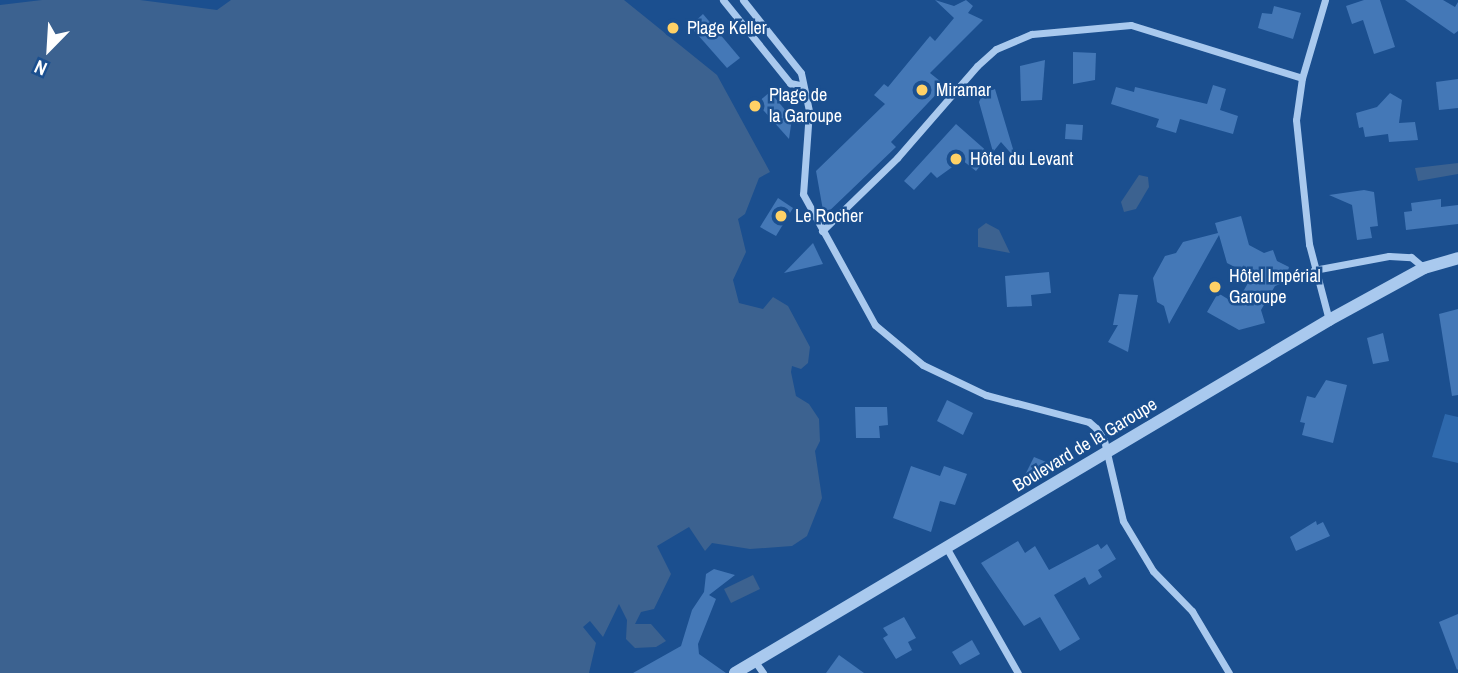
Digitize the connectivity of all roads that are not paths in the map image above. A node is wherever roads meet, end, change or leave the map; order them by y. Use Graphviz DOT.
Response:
graph roads {
  1 [pos="723,0"];
  2 [pos="743,0"];
  3 [pos="1325,0"];
  4 [pos="1302,78"];
  5 [pos="800,85"];
  6 [pos="822,231"];
  7 [pos="1458,258"];
  8 [pos="1424,268"];
  9 [pos="1314,270"];
  10 [pos="1329,320"];
  11 [pos="1106,456"];
  12 [pos="946,547"];
  13 [pos="754,660"];
  14 [pos="735,673"];
  15 [pos="763,673"];
  16 [pos="1018,673"];
  17 [pos="1229,673"];
  1 -- 5 [label="street"];
  2 -- 5 [label="street"];
  3 -- 4 [label="street"];
  4 -- 6 [label="street"];
  4 -- 9 [label="street"];
  5 -- 6 [label="street"];
  6 -- 11 [label="street"];
  7 -- 8 [label="street, Boulevard de la Garoupe"];
  8 -- 9 [label="street"];
  8 -- 10 [label="street, Boulevard de la Garoupe"];
  9 -- 10 [label="street"];
  10 -- 11 [label="street, Boulevard de la Garoupe"];
  11 -- 12 [label="street, Boulevard de la Garoupe"];
  11 -- 17 [label="street"];
  12 -- 13 [label="street, Boulevard de la Garoupe"];
  12 -- 16 [label="street"];
  13 -- 14 [label="street, Boulevard de la Garoupe"];
  13 -- 15 [label="street"];
}
